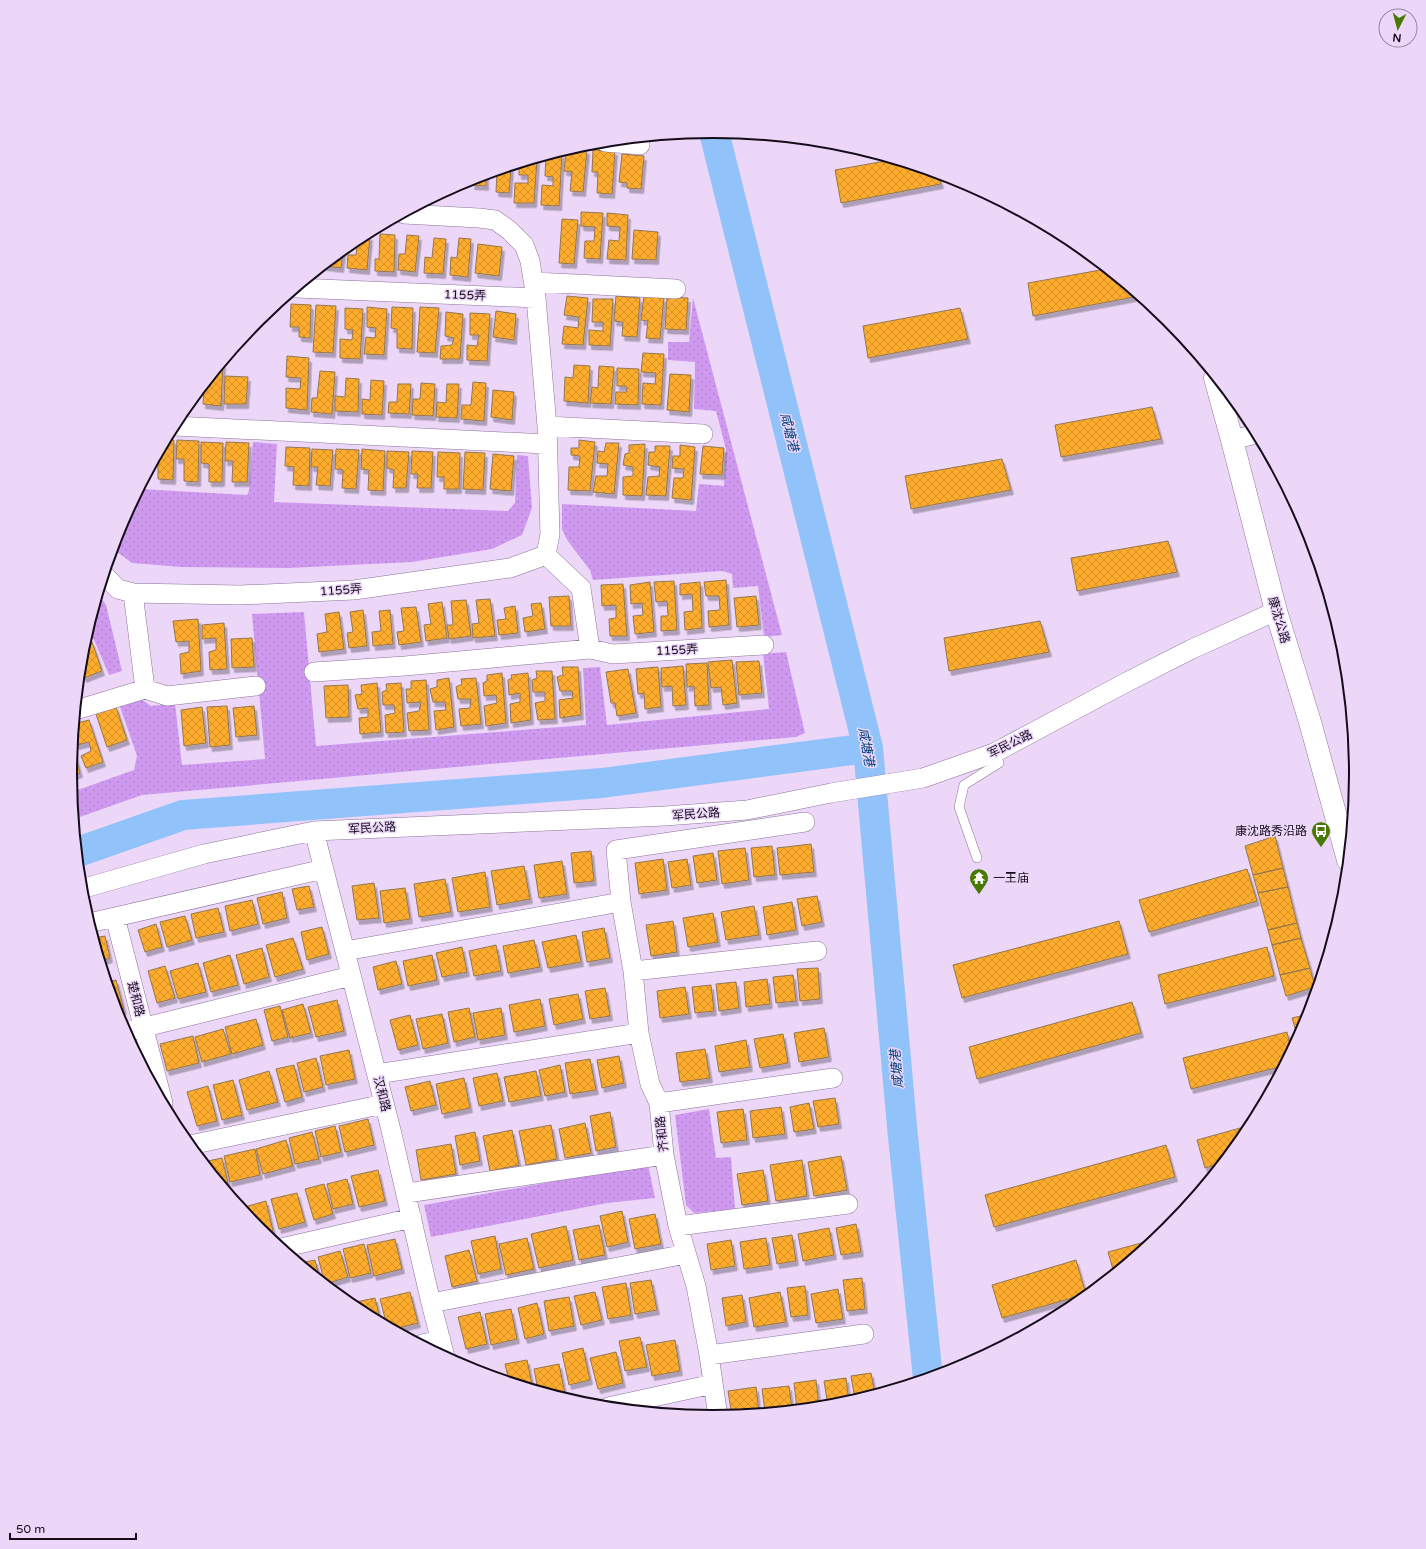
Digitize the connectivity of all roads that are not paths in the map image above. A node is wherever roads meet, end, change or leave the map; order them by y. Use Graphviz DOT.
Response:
graph roads {
  1 [pos="629,144"];
  2 [pos="640,145"];
  3 [pos="416,213"];
  4 [pos="304,288"];
  5 [pos="676,289"];
  6 [pos="535,290"];
  7 [pos="1230,406"];
  8 [pos="181,426"];
  9 [pos="703,434"];
  10 [pos="547,435"];
  11 [pos="1251,435"];
  12 [pos="1232,440"];
  13 [pos="546,555"];
  14 [pos="108,579"];
  15 [pos="133,593"];
  16 [pos="1276,611"];
  17 [pos="764,645"];
  18 [pos="590,649"];
  19 [pos="314,672"];
  20 [pos="256,686"];
  21 [pos="145,689"];
  22 [pos="80,709"];
  23 [pos="994,753"];
  24 [pos="805,822"];
  25 [pos="314,831"];
  26 [pos="1345,849"];
  27 [pos="977,858"];
  28 [pos="324,869"];
  29 [pos="87,887"];
  30 [pos="621,902"];
  31 [pos="115,917"];
  32 [pos="95,922"];
  33 [pos="345,951"];
  34 [pos="816,951"];
  35 [pos="633,971"];
  36 [pos="351,976"];
  37 [pos="134,1030"];
  38 [pos="639,1033"];
  39 [pos="148,1066"];
  40 [pos="377,1074"];
  41 [pos="833,1078"];
  42 [pos="659,1103"];
  43 [pos="384,1104"];
  44 [pos="195,1144"];
  45 [pos="664,1156"];
  46 [pos="406,1193"];
  47 [pos="848,1204"];
  48 [pos="412,1218"];
  49 [pos="678,1226"];
  50 [pos="287,1247"];
  51 [pos="686,1254"];
  52 [pos="431,1303"];
  53 [pos="864,1334"];
  54 [pos="443,1348"];
  55 [pos="709,1355"];
  56 [pos="713,1384"];
  57 [pos="623,1404"];
  58 [pos="717,1410"];
  1 -- 2 [label="street"];
  3 -- 6 [label="street"];
  4 -- 6 [label="street, 1155弄"];
  5 -- 6 [label="street, 1155弄"];
  6 -- 10 [label="street"];
  7 -- 12 [label="street, 康沈公路"];
  8 -- 10 [label="street"];
  9 -- 10 [label="street"];
  10 -- 13 [label="street"];
  11 -- 12 [label="street"];
  12 -- 16 [label="street, 康沈公路"];
  13 -- 15 [label="street, 1155弄"];
  13 -- 18 [label="street"];
  14 -- 15 [label="street, 1155弄"];
  15 -- 21 [label="street"];
  16 -- 23 [label="street, 军民公路"];
  16 -- 26 [label="street, 康沈公路"];
  17 -- 18 [label="street, 1155弄"];
  18 -- 19 [label="street, 1155弄"];
  20 -- 21 [label="street"];
  21 -- 22 [label="street"];
  23 -- 25 [label="street, 军民公路"];
  23 -- 27 [label="lane"];
  24 -- 30 [label="street, 齐和路"];
  25 -- 28 [label="street, 汉和路"];
  25 -- 29 [label="street, 军民公路"];
  28 -- 31 [label="street"];
  28 -- 33 [label="street, 汉和路"];
  30 -- 33 [label="street"];
  30 -- 35 [label="street, 齐和路"];
  31 -- 32 [label="street"];
  31 -- 37 [label="street, 楚和路"];
  33 -- 36 [label="street, 汉和路"];
  34 -- 35 [label="street"];
  35 -- 38 [label="street, 齐和路"];
  36 -- 37 [label="street"];
  36 -- 40 [label="street, 汉和路"];
  37 -- 39 [label="street, 楚和路"];
  38 -- 40 [label="street"];
  38 -- 42 [label="street, 齐和路"];
  40 -- 43 [label="street, 汉和路"];
  41 -- 42 [label="street"];
  42 -- 45 [label="street, 齐和路"];
  43 -- 44 [label="street"];
  43 -- 46 [label="street, 汉和路"];
  45 -- 46 [label="street"];
  45 -- 49 [label="street, 齐和路"];
  46 -- 48 [label="street, 汉和路"];
  47 -- 49 [label="street"];
  48 -- 50 [label="street"];
  48 -- 52 [label="street, 汉和路"];
  49 -- 51 [label="street, 齐和路"];
  51 -- 52 [label="street"];
  51 -- 55 [label="street, 齐和路"];
  52 -- 54 [label="street, 汉和路"];
  53 -- 55 [label="street"];
  55 -- 56 [label="street, 齐和路"];
  56 -- 57 [label="street"];
  56 -- 58 [label="street, 齐和路"];
}
